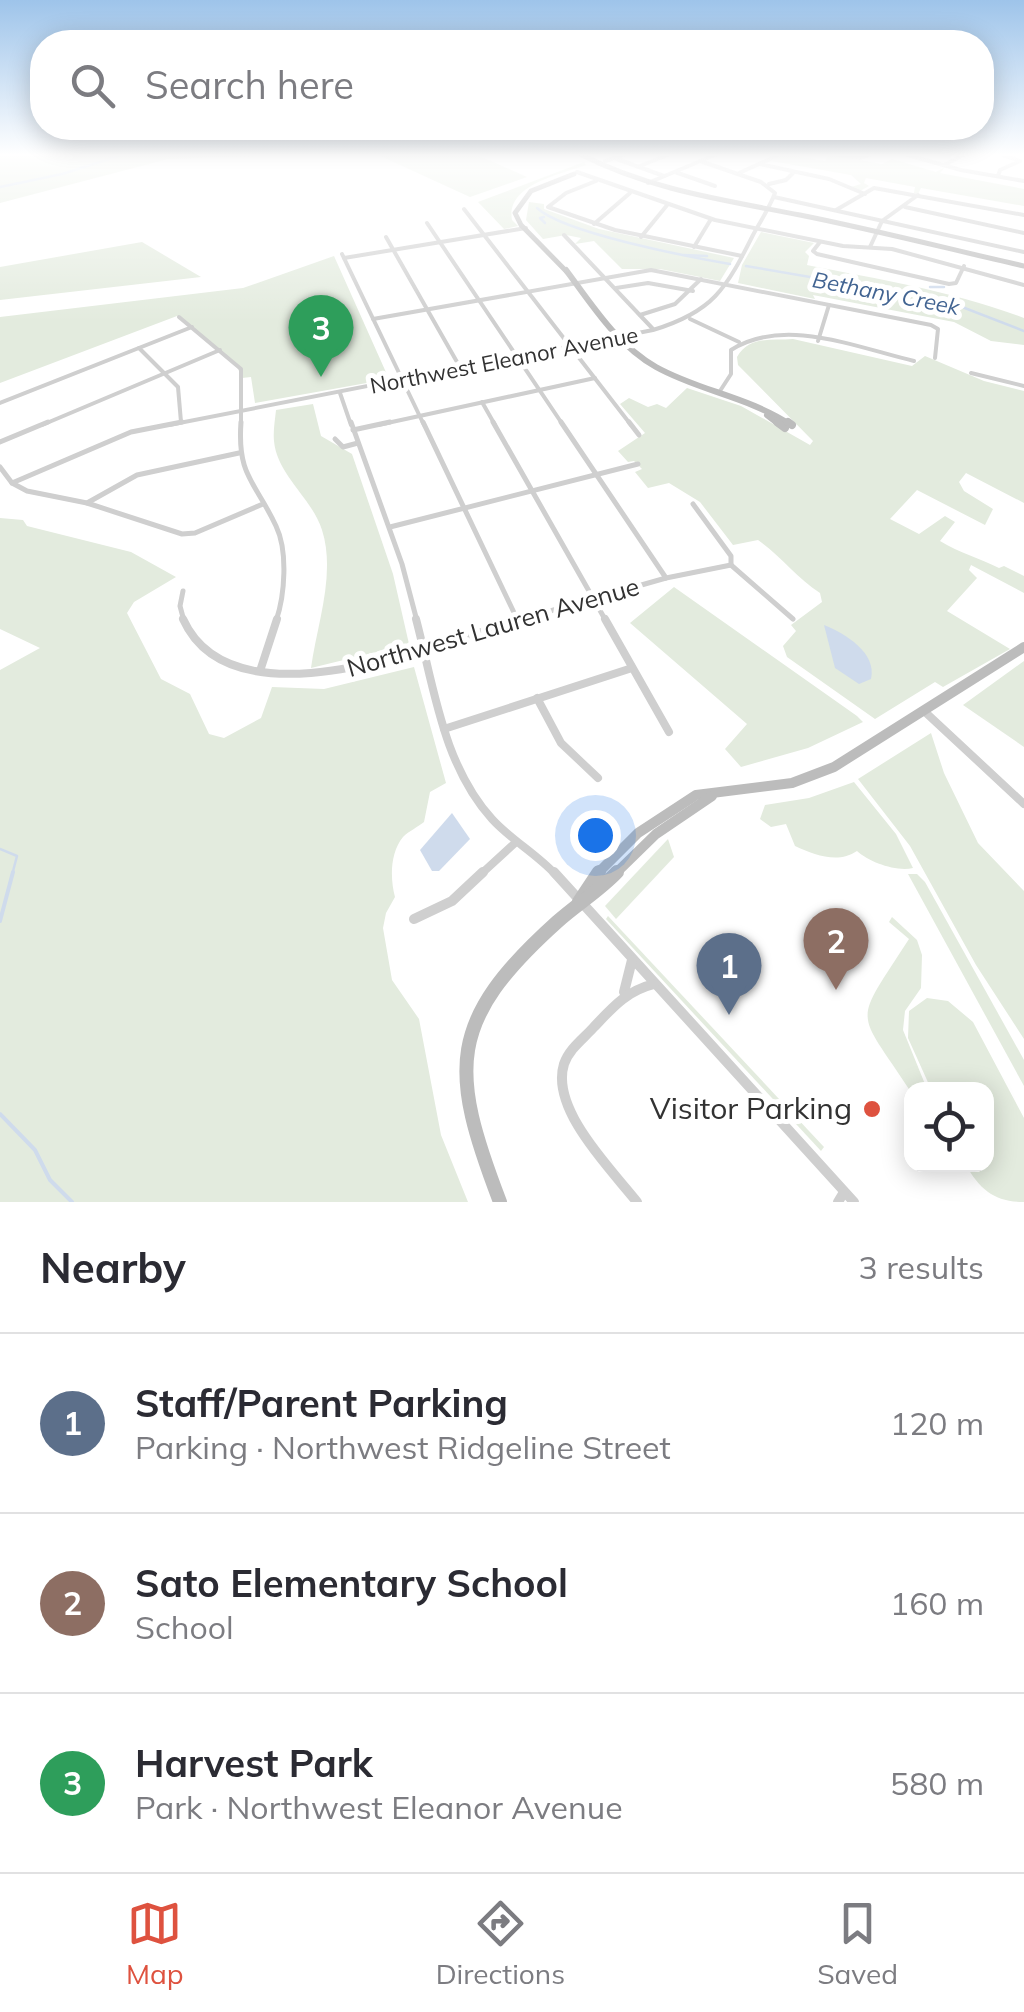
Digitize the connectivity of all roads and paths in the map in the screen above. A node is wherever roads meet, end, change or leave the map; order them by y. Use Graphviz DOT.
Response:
graph roads {
  1 [pos="465,210"];
  2 [pos="522,210"];
  3 [pos="558,210"];
  4 [pos="609,210"];
  5 [pos="663,210"];
  6 [pos="685,210"];
  7 [pos="769,210"];
  8 [pos="834,210"];
  9 [pos="900,210"];
  10 [pos="919,210"];
  11 [pos="997,210"];
  12 [pos="1024,215"];
  13 [pos="711,219"];
  14 [pos="882,221"];
  15 [pos="427,223"];
  16 [pos="593,224"];
  17 [pos="526,228"];
  18 [pos="756,228"];
  19 [pos="874,232"];
  20 [pos="1024,233"];
  21 [pos="484,235"];
  22 [pos="564,235"];
  23 [pos="642,236"];
  24 [pos="386,238"];
  25 [pos="440,242"];
  26 [pos="820,242"];
  27 [pos="694,246"];
  28 [pos="870,248"];
  29 [pos="1008,249"];
  30 [pos="393,250"];
  31 [pos="1024,252"];
  32 [pos="742,256"];
  33 [pos="1003,261"];
  34 [pos="964,266"];
  35 [pos="1024,266"];
  36 [pos="603,276"];
  37 [pos="702,279"];
  38 [pos="573,282"];
  39 [pos="728,284"];
  40 [pos="1024,285"];
  41 [pos="615,288"];
  42 [pos="526,290"];
  43 [pos="693,291"];
  44 [pos="478,299"];
  45 [pos="829,305"];
  46 [pos="427,308"];
  47 [pos="179,316"];
  48 [pos="640,316"];
  49 [pos="372,318"];
  50 [pos="689,318"];
  51 [pos="192,327"];
  52 [pos="654,330"];
  53 [pos="620,336"];
  54 [pos="818,341"];
  55 [pos="739,342"];
  56 [pos="570,346"];
  57 [pos="139,348"];
  58 [pos="220,350"];
  59 [pos="518,357"];
  60 [pos="935,358"];
  61 [pos="914,361"];
  62 [pos="460,368"];
  63 [pos="166,373"];
  64 [pos="971,374"];
  65 [pos="595,378"];
  66 [pos="401,381"];
  67 [pos="1024,386"];
  68 [pos="540,390"];
  69 [pos="720,390"];
  70 [pos="340,393"];
  71 [pos="0,402"];
  72 [pos="482,402"];
  73 [pos="242,411"];
  74 [pos="418,416"];
  75 [pos="181,422"];
  76 [pos="788,426"];
  77 [pos="353,430"];
  78 [pos="639,435"];
  79 [pos="335,439"];
  80 [pos="0,442"];
  81 [pos="358,443"];
  82 [pos="238,453"];
  83 [pos="638,464"];
  84 [pos="0,467"];
  85 [pos="597,475"];
  86 [pos="12,483"];
  87 [pos="532,491"];
  88 [pos="87,503"];
  89 [pos="263,504"];
  90 [pos="693,504"];
  91 [pos="464,508"];
  92 [pos="390,527"];
  93 [pos="732,565"];
  94 [pos="666,578"];
  95 [pos="183,591"];
  96 [pos="594,599"];
  97 [pos="793,619"];
  98 [pos="518,621"];
  99 [pos="1024,647"];
  100 [pos="424,648"];
  101 [pos="632,668"];
  102 [pos="260,671"];
  103 [pos="538,698"];
  104 [pos="924,711"];
  105 [pos="444,729"];
  106 [pos="670,732"];
  107 [pos="598,778"];
  108 [pos="1024,804"];
  109 [pos="516,842"];
  110 [pos="579,902"];
  111 [pos="414,919"];
  112 [pos="632,959"];
  113 [pos="655,984"];
  114 [pos="624,993"];
  115 [pos="841,1197"];
  116 [pos="500,1202"];
  117 [pos="637,1202"];
  118 [pos="854,1202"];
  1 -- 21 [label="street"];
  2 -- 17 [label="street"];
  3 -- 16 [label="street"];
  4 -- 16 [label="street"];
  5 -- 23 [label="street"];
  6 -- 13 [label="street"];
  7 -- 18 [label="street, Northwest Eleanor Avenue"];
  7 -- 19 [label="street"];
  8 -- 14 [label="street"];
  9 -- 14 [label="street"];
  10 -- 20 [label="street"];
  11 -- 12 [label="street"];
  13 -- 18 [label="street"];
  13 -- 27 [label="street"];
  14 -- 19 [label="street"];
  14 -- 29 [label="street"];
  15 -- 25 [label="street"];
  16 -- 23 [label="street"];
  17 -- 21 [label="street"];
  17 -- 38 [label="street"];
  18 -- 26 [label="street"];
  18 -- 32 [label="street, Northwest Eleanor Avenue"];
  19 -- 28 [label="street"];
  19 -- 33 [label="street"];
  21 -- 25 [label="street"];
  21 -- 42 [label="street"];
  22 -- 36 [label="street"];
  23 -- 27 [label="street"];
  24 -- 30 [label="street"];
  25 -- 30 [label="street"];
  25 -- 44 [label="street"];
  26 -- 28 [label="street"];
  26 -- 34 [label="street"];
  27 -- 32 [label="street"];
  28 -- 34 [label="street"];
  29 -- 31 [label="street"];
  29 -- 33 [label="street"];
  30 -- 46 [label="street"];
  30 -- 49 [label="street"];
  32 -- 39 [label="street, Northwest Eleanor Avenue"];
  33 -- 35 [label="street"];
  34 -- 40 [label="street"];
  36 -- 37 [label="street"];
  36 -- 38 [label="street"];
  36 -- 41 [label="street"];
  37 -- 39 [label="street"];
  37 -- 43 [label="street"];
  38 -- 42 [label="street"];
  38 -- 53 [label="street"];
  39 -- 45 [label="street"];
  39 -- 50 [label="street, Northwest Eleanor Avenue"];
  41 -- 43 [label="street"];
  41 -- 48 [label="street"];
  42 -- 44 [label="street"];
  42 -- 56 [label="street"];
  43 -- 48 [label="street"];
  44 -- 46 [label="street"];
  44 -- 59 [label="street"];
  45 -- 54 [label="street"];
  45 -- 60 [label="street"];
  46 -- 49 [label="street"];
  46 -- 62 [label="street"];
  47 -- 51 [label="street"];
  48 -- 52 [label="street"];
  49 -- 66 [label="street"];
  50 -- 52 [label="street, Northwest Eleanor Avenue"];
  50 -- 55 [label="street"];
  51 -- 57 [label="street"];
  51 -- 58 [label="street"];
  52 -- 53 [label="street, Northwest Eleanor Avenue"];
  53 -- 56 [label="street, Northwest Eleanor Avenue"];
  53 -- 69 [label="street"];
  54 -- 55 [label="street"];
  54 -- 61 [label="street"];
  55 -- 69 [label="street"];
  56 -- 59 [label="street, Northwest Eleanor Avenue"];
  56 -- 65 [label="street"];
  57 -- 63 [label="street"];
  57 -- 71 [label="street"];
  58 -- 63 [label="street"];
  58 -- 73 [label="street"];
  59 -- 62 [label="street, Northwest Eleanor Avenue"];
  59 -- 68 [label="street"];
  62 -- 66 [label="street, Northwest Eleanor Avenue"];
  63 -- 75 [label="street"];
  63 -- 80 [label="street"];
  64 -- 67 [label="street"];
  65 -- 68 [label="street"];
  65 -- 78 [label="street"];
  66 -- 70 [label="street, Northwest Eleanor Avenue"];
  66 -- 74 [label="street"];
  68 -- 72 [label="street"];
  68 -- 85 [label="street"];
  69 -- 76 [label="street"];
  70 -- 73 [label="street, Northwest Eleanor Avenue"];
  70 -- 77 [label="street"];
  72 -- 74 [label="street"];
  72 -- 87 [label="street"];
  73 -- 75 [label="street, Northwest Eleanor Avenue"];
  73 -- 82 [label="street"];
  74 -- 77 [label="street"];
  74 -- 91 [label="street"];
  75 -- 86 [label="street, Northwest Eleanor Avenue"];
  77 -- 81 [label="street"];
  79 -- 81 [label="street"];
  81 -- 92 [label="street"];
  82 -- 88 [label="street"];
  82 -- 89 [label="street"];
  83 -- 85 [label="street"];
  84 -- 86 [label="street"];
  85 -- 87 [label="street"];
  85 -- 94 [label="street"];
  86 -- 88 [label="street"];
  87 -- 91 [label="street"];
  87 -- 96 [label="street"];
  88 -- 89 [label="street"];
  89 -- 102 [label="street"];
  90 -- 93 [label="street"];
  91 -- 92 [label="street"];
  91 -- 98 [label="street"];
  92 -- 100 [label="street"];
  93 -- 94 [label="street, Northwest Lauren Avenue"];
  93 -- 97 [label="street"];
  94 -- 96 [label="street, Northwest Lauren Avenue"];
  95 -- 102 [label="street, Northwest Lauren Avenue"];
  96 -- 98 [label="street, Northwest Lauren Avenue"];
  96 -- 101 [label="street"];
  98 -- 100 [label="street, Northwest Lauren Avenue"];
  99 -- 104 [label="street"];
  100 -- 102 [label="street, Northwest Lauren Avenue"];
  100 -- 105 [label="street"];
  101 -- 103 [label="street"];
  101 -- 106 [label="street"];
  103 -- 105 [label="street"];
  103 -- 107 [label="street"];
  104 -- 108 [label="street"];
  104 -- 110 [label="street"];
  105 -- 109 [label="street"];
  109 -- 110 [label="street"];
  109 -- 111 [label="street"];
  110 -- 112 [label="street"];
  110 -- 116 [label="street"];
  112 -- 113 [label="street"];
  112 -- 114 [label="street"];
  113 -- 114 [label="street"];
  113 -- 115 [label="street"];
  114 -- 117 [label="street"];
  115 -- 118 [label="street"];
}
